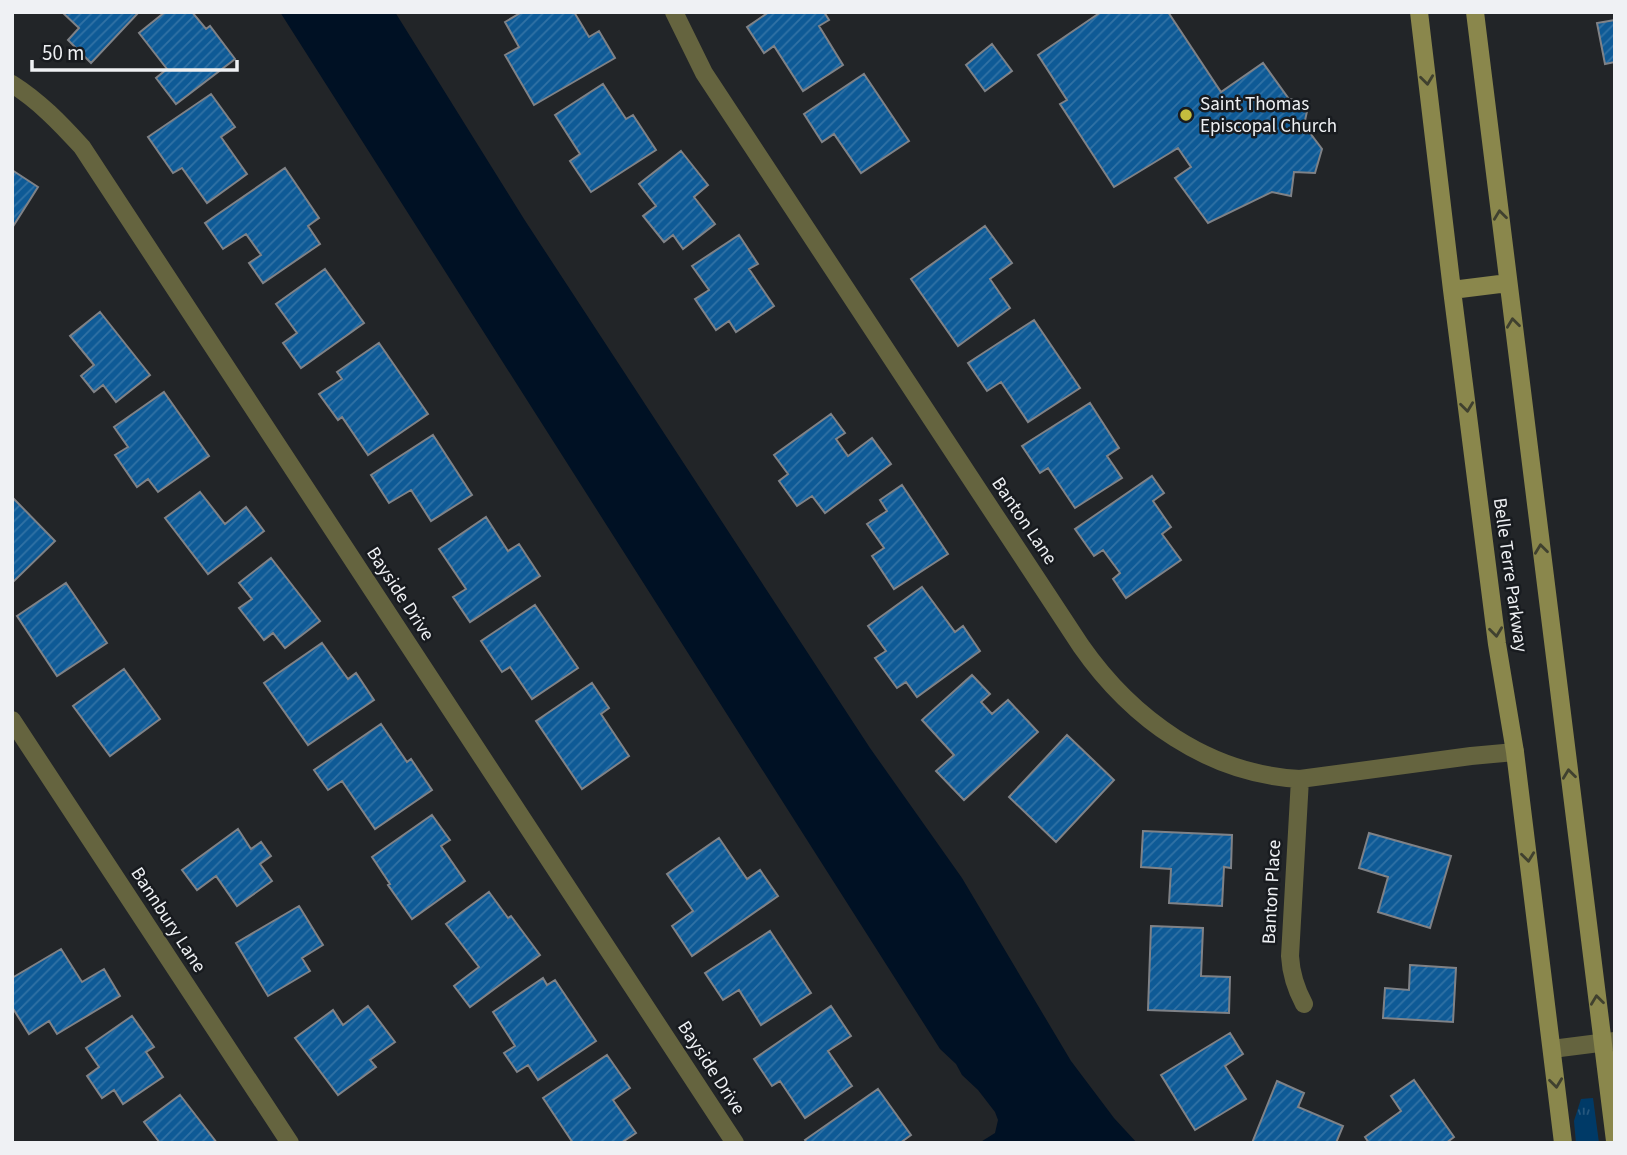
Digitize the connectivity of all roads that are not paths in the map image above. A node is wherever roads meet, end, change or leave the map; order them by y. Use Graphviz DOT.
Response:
graph roads {
  1 [pos="674,12"];
  2 [pos="1419,12"];
  3 [pos="1475,12"];
  4 [pos="12,84"];
  5 [pos="1508,283"];
  6 [pos="1452,290"];
  7 [pos="12,720"];
  8 [pos="1515,752"];
  9 [pos="1300,779"];
  10 [pos="1304,1004"];
  11 [pos="1608,1042"];
  12 [pos="1552,1049"];
  13 [pos="1615,1141"];
  14 [pos="290,1143"];
  15 [pos="735,1143"];
  16 [pos="1563,1143"];
  1 -- 9 [label="street, Banton Lane"];
  2 -- 6 [label="main road, Belle Terre Parkway, one-way"];
  5 -- 3 [label="main road, Belle Terre Parkway, one-way"];
  4 -- 15 [label="street, Bayside Drive"];
  5 -- 6 [label="main road"];
  11 -- 5 [label="main road, Belle Terre Parkway, one-way"];
  6 -- 8 [label="main road, Belle Terre Parkway, one-way"];
  7 -- 14 [label="street, Bannbury Lane"];
  8 -- 9 [label="street, Banton Lane"];
  8 -- 12 [label="main road, Belle Terre Parkway, one-way"];
  9 -- 10 [label="street, Banton Place"];
  11 -- 12 [label="street"];
  11 -- 13 [label="main road, Belle Terre Parkway"];
  12 -- 16 [label="main road, Belle Terre Parkway, one-way"];
}
